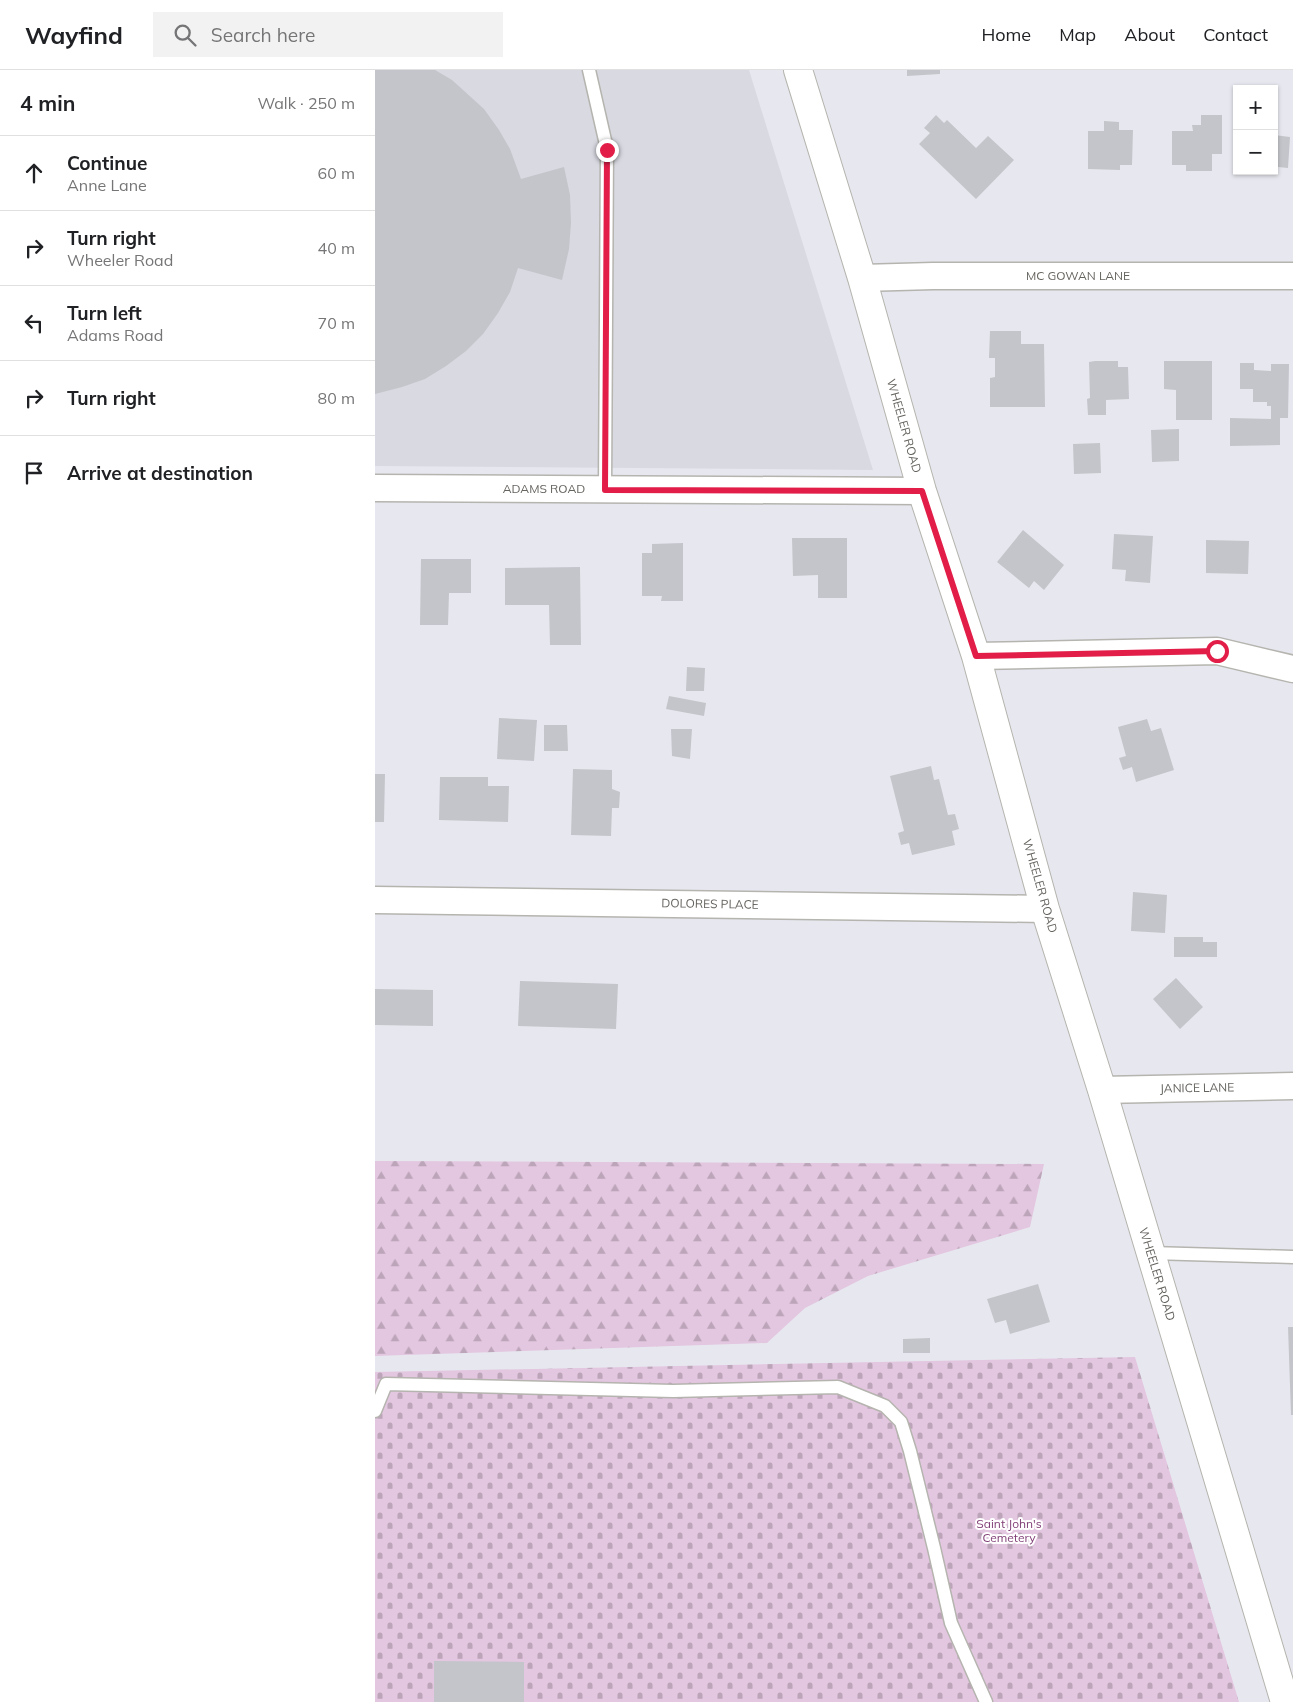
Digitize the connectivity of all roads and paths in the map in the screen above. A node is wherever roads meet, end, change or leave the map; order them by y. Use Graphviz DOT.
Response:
graph roads {
  1 [pos="589,70"];
  2 [pos="798,70"];
  3 [pos="1293,276"];
  4 [pos="862,278"];
  5 [pos="375,488"];
  6 [pos="605,490"];
  7 [pos="922,491"];
  8 [pos="976,656"];
  9 [pos="1293,669"];
  10 [pos="375,900"];
  11 [pos="1045,909"];
  12 [pos="1293,1086"];
  13 [pos="1102,1090"];
  14 [pos="1151,1253"];
  15 [pos="1293,1257"];
  16 [pos="375,1411"];
  17 [pos="986,1702"];
  18 [pos="1285,1702"];
  1 -- 6 [label="lane"];
  2 -- 4 [label="main road, WHEELER ROAD"];
  3 -- 4 [label="street, MC GOWAN LANE"];
  4 -- 7 [label="main road, WHEELER ROAD"];
  5 -- 6 [label="street, ADAMS ROAD"];
  6 -- 7 [label="street, ADAMS ROAD"];
  7 -- 8 [label="main road, WHEELER ROAD"];
  8 -- 9 [label="street"];
  8 -- 11 [label="main road, WHEELER ROAD"];
  10 -- 11 [label="street, DOLORES PLACE"];
  11 -- 13 [label="main road, WHEELER ROAD"];
  12 -- 13 [label="street, JANICE LANE"];
  13 -- 14 [label="main road, WHEELER ROAD"];
  14 -- 15 [label="lane"];
  14 -- 18 [label="main road, WHEELER ROAD"];
  16 -- 17 [label="lane"];
}
